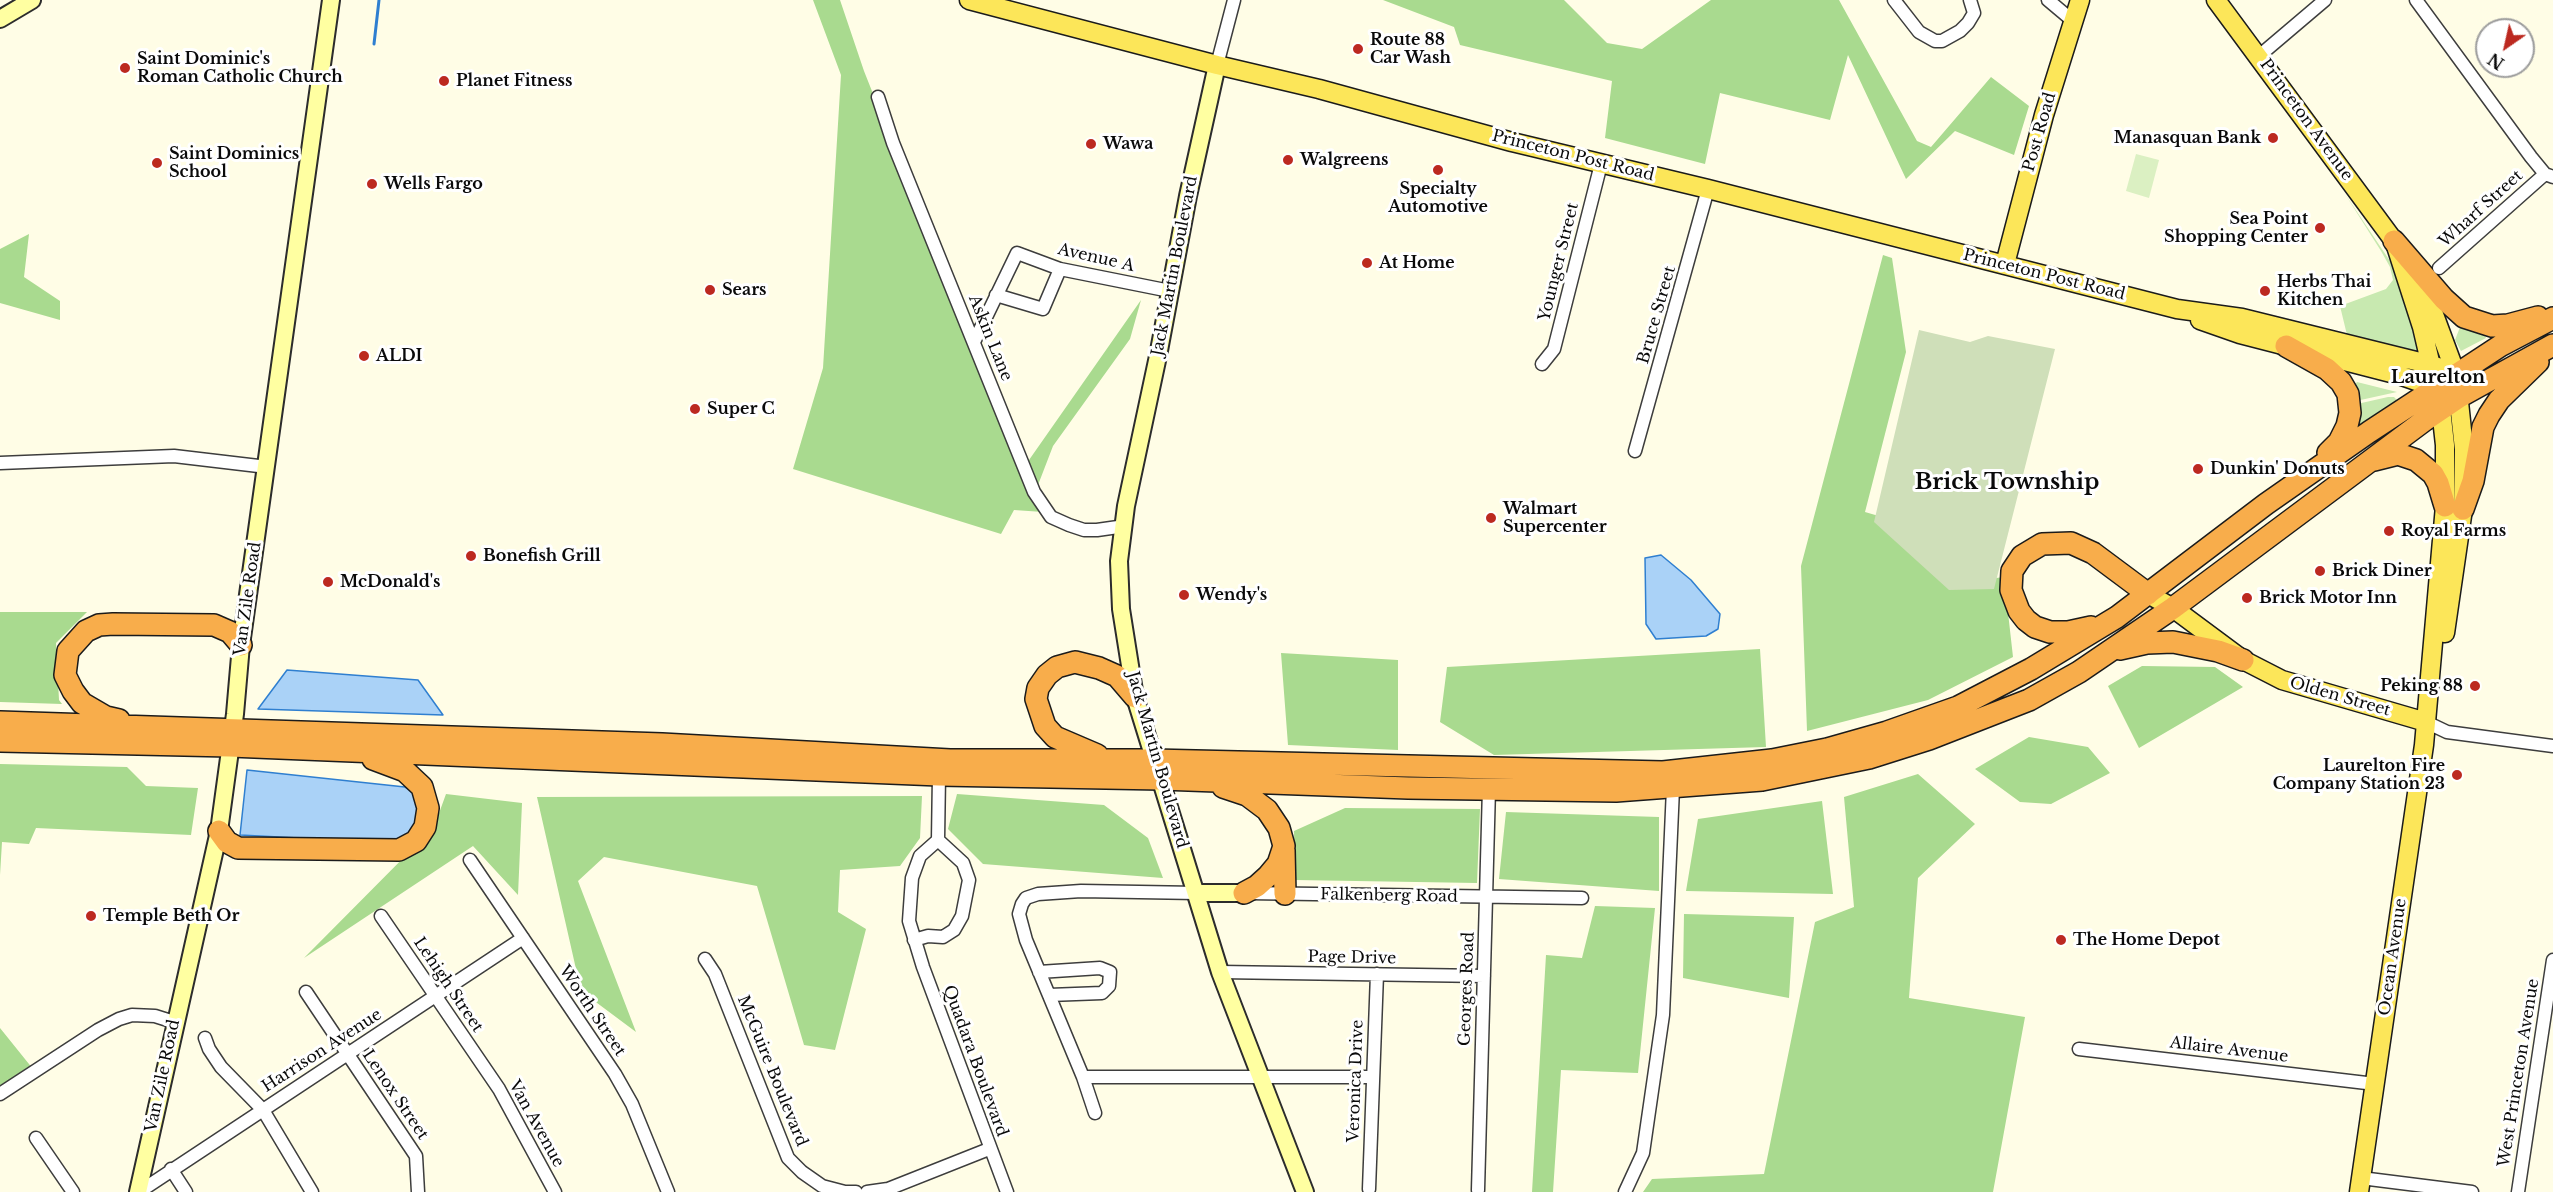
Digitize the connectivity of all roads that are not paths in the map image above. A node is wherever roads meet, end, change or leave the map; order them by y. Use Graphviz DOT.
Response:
graph roads {
  1 [pos="32,0"];
  2 [pos="331,0"];
  3 [pos="1234,0"];
  4 [pos="1894,0"];
  5 [pos="1970,0"];
  6 [pos="2048,0"];
  7 [pos="2080,0"];
  8 [pos="2216,0"];
  9 [pos="2325,0"];
  10 [pos="2416,0"];
  11 [pos="976,1"];
  12 [pos="0,19"];
  13 [pos="2073,21"];
  14 [pos="2259,56"];
  15 [pos="1217,65"];
  16 [pos="878,97"];
  17 [pos="1601,164"];
  18 [pos="2549,176"];
  19 [pos="1708,189"];
  20 [pos="2394,241"];
  21 [pos="2005,264"];
  22 [pos="2439,268"];
  23 [pos="1060,269"];
  24 [pos="1170,291"];
  25 [pos="996,295"];
  26 [pos="2177,309"];
  27 [pos="2553,313"];
  28 [pos="2553,318"];
  29 [pos="974,342"];
  30 [pos="2286,346"];
  31 [pos="2553,346"];
  32 [pos="1542,364"];
  33 [pos="2432,365"];
  34 [pos="2456,374"];
  35 [pos="2436,387"];
  36 [pos="2459,397"];
  37 [pos="2441,409"];
  38 [pos="1635,451"];
  39 [pos="0,463"];
  40 [pos="2367,463"];
  41 [pos="267,467"];
  42 [pos="2301,479"];
  43 [pos="2454,507"];
  44 [pos="1125,526"];
  45 [pos="2148,594"];
  46 [pos="2173,608"];
  47 [pos="2117,617"];
  48 [pos="241,645"];
  49 [pos="2105,654"];
  50 [pos="2243,660"];
  51 [pos="1135,697"];
  52 [pos="0,722"];
  53 [pos="2426,722"];
  54 [pos="139,726"];
  55 [pos="232,737"];
  56 [pos="0,741"];
  57 [pos="2553,746"];
  58 [pos="338,751"];
  59 [pos="1115,760"];
  60 [pos="1157,770"];
  61 [pos="939,775"];
  62 [pos="1206,781"];
  63 [pos="1489,788"];
  64 [pos="1673,788"];
  65 [pos="219,831"];
  66 [pos="938,840"];
  67 [pos="1284,846"];
  68 [pos="470,860"];
  69 [pos="1197,893"];
  70 [pos="1244,893"];
  71 [pos="1285,894"];
  72 [pos="1486,897"];
  73 [pos="1582,898"];
  74 [pos="381,916"];
  75 [pos="523,938"];
  76 [pos="914,940"];
  77 [pos="705,959"];
  78 [pos="2553,960"];
  79 [pos="1039,972"];
  80 [pos="1220,972"];
  81 [pos="1377,975"];
  82 [pos="1484,976"];
  83 [pos="306,992"];
  84 [pos="435,996"];
  85 [pos="1049,996"];
  86 [pos="174,1022"];
  87 [pos="205,1038"];
  88 [pos="2079,1049"];
  89 [pos="348,1053"];
  90 [pos="488,1073"];
  91 [pos="1083,1077"];
  92 [pos="1259,1077"];
  93 [pos="1373,1077"];
  94 [pos="2375,1084"];
  95 [pos="0,1094"];
  96 [pos="263,1110"];
  97 [pos="1095,1113"];
  98 [pos="36,1138"];
  99 [pos="989,1149"];
  100 [pos="171,1169"];
  101 [pos="2360,1185"];
  102 [pos="1369,1189"];
  103 [pos="1478,1190"];
  104 [pos="73,1192"];
  105 [pos="138,1192"];
  106 [pos="186,1192"];
  107 [pos="312,1192"];
  108 [pos="418,1192"];
  109 [pos="555,1192"];
  110 [pos="668,1192"];
  111 [pos="845,1192"];
  112 [pos="856,1192"];
  113 [pos="867,1192"];
  114 [pos="1007,1192"];
  115 [pos="1305,1192"];
  116 [pos="1625,1192"];
  117 [pos="2472,1192"];
  118 [pos="2518,1192"];
  1 -- 12 [label="street"];
  2 -- 41 [label="street, Van Zile Road"];
  3 -- 15 [label="street"];
  4 -- 5 [label="street"];
  6 -- 13 [label="street"];
  7 -- 13 [label="main road, Post Road"];
  8 -- 14 [label="main road, Princeton Avenue"];
  9 -- 14 [label="street"];
  10 -- 18 [label="street"];
  11 -- 15 [label="main road, Princeton Post Road"];
  13 -- 21 [label="main road, Post Road"];
  14 -- 20 [label="main road, Princeton Avenue"];
  15 -- 17 [label="main road, Princeton Post Road"];
  15 -- 24 [label="street, Jack Martin Boulevard"];
  16 -- 29 [label="street, Askin Lane"];
  17 -- 19 [label="main road, Princeton Post Road"];
  17 -- 32 [label="street, Younger Street"];
  18 -- 22 [label="street, Wharf Street"];
  19 -- 21 [label="main road, Princeton Post Road"];
  19 -- 38 [label="street, Bruce Street"];
  20 -- 27 [label="highway"];
  20 -- 33 [label="main road, Princeton Avenue"];
  20 -- 34 [label="main road, Princeton Avenue"];
  21 -- 26 [label="main road, Princeton Post Road"];
  23 -- 24 [label="street, Avenue A"];
  23 -- 25 [label="street"];
  23 -- 25 [label="street, Avenue A"];
  24 -- 44 [label="street, Jack Martin Boulevard"];
  25 -- 29 [label="street"];
  26 -- 30 [label="main road, Princeton Post Road"];
  26 -- 33 [label="main road, Princeton Post Road"];
  28 -- 34 [label="highway"];
  29 -- 44 [label="street, Askin Lane"];
  30 -- 35 [label="main road, Princeton Post Road"];
  30 -- 42 [label="highway"];
  31 -- 36 [label="highway"];
  31 -- 43 [label="highway"];
  33 -- 34 [label="main road, Princeton Post Road"];
  33 -- 35 [label="main road, Princeton Avenue"];
  34 -- 35 [label="highway"];
  34 -- 36 [label="main road, Princeton Avenue"];
  35 -- 36 [label="main road, Princeton Post Road"];
  35 -- 37 [label="main road, Princeton Avenue"];
  35 -- 42 [label="highway"];
  36 -- 37 [label="highway"];
  36 -- 43 [label="main road, Ocean Avenue"];
  37 -- 40 [label="highway"];
  37 -- 43 [label="main road, Ocean Avenue"];
  39 -- 41 [label="street"];
  40 -- 43 [label="highway"];
  40 -- 46 [label="highway"];
  41 -- 48 [label="street, Van Zile Road"];
  42 -- 45 [label="highway"];
  43 -- 53 [label="main road, Ocean Avenue"];
  44 -- 51 [label="street, Jack Martin Boulevard"];
  45 -- 46 [label="main road, Olden Street"];
  45 -- 47 [label="highway"];
  45 -- 47 [label="highway"];
  46 -- 49 [label="highway"];
  46 -- 50 [label="main road, Olden Street"];
  47 -- 60 [label="highway"];
  48 -- 54 [label="highway"];
  48 -- 55 [label="street, Van Zile Road"];
  49 -- 50 [label="highway"];
  49 -- 64 [label="highway"];
  50 -- 53 [label="main road, Olden Street"];
  51 -- 59 [label="highway"];
  51 -- 60 [label="street, Jack Martin Boulevard"];
  52 -- 54 [label="highway"];
  53 -- 57 [label="street, Olden Street"];
  53 -- 94 [label="main road, Ocean Avenue"];
  54 -- 55 [label="highway"];
  55 -- 56 [label="highway"];
  55 -- 58 [label="highway"];
  55 -- 59 [label="highway"];
  55 -- 65 [label="street, Van Zile Road"];
  58 -- 61 [label="highway"];
  58 -- 65 [label="highway"];
  59 -- 60 [label="highway"];
  60 -- 61 [label="highway"];
  60 -- 62 [label="highway"];
  60 -- 69 [label="street, Jack Martin Boulevard"];
  61 -- 66 [label="street"];
  62 -- 63 [label="highway"];
  62 -- 67 [label="highway"];
  63 -- 64 [label="highway"];
  63 -- 72 [label="street, Georges Road"];
  64 -- 116 [label="street"];
  65 -- 86 [label="street, Van Zile Road"];
  66 -- 76 [label="street, Quadara Boulevard"];
  66 -- 76 [label="street"];
  67 -- 70 [label="highway"];
  67 -- 71 [label="highway"];
  68 -- 75 [label="street, Worth Street"];
  69 -- 70 [label="street, Falkenberg Road"];
  69 -- 79 [label="street"];
  69 -- 80 [label="street, Jack Martin Boulevard"];
  70 -- 71 [label="street, Falkenberg Road"];
  71 -- 72 [label="street, Falkenberg Road"];
  72 -- 73 [label="street, Falkenberg Road"];
  72 -- 82 [label="street, Georges Road"];
  74 -- 84 [label="street, Lehigh Street"];
  75 -- 84 [label="street, Harrison Avenue"];
  75 -- 110 [label="street, Worth Street"];
  76 -- 99 [label="street, Quadara Boulevard"];
  77 -- 111 [label="street, McGuire Boulevard"];
  78 -- 118 [label="street, West Princeton Avenue"];
  79 -- 85 [label="street"];
  79 -- 85 [label="street"];
  80 -- 81 [label="street, Page Drive"];
  80 -- 92 [label="street, Jack Martin Boulevard"];
  81 -- 82 [label="street, Page Drive"];
  81 -- 93 [label="street, Veronica Drive"];
  82 -- 103 [label="street, Georges Road"];
  83 -- 89 [label="street, Lenox Street"];
  84 -- 89 [label="street, Harrison Avenue"];
  84 -- 90 [label="street, Lehigh Street"];
  85 -- 91 [label="street"];
  86 -- 95 [label="street"];
  86 -- 105 [label="street, Van Zile Road"];
  87 -- 96 [label="street"];
  88 -- 94 [label="street, Allaire Avenue"];
  89 -- 96 [label="street, Harrison Avenue"];
  89 -- 108 [label="street, Lenox Street"];
  90 -- 109 [label="street, Van Avenue"];
  91 -- 92 [label="street"];
  91 -- 97 [label="street"];
  92 -- 93 [label="street"];
  92 -- 115 [label="street, Jack Martin Boulevard"];
  93 -- 102 [label="street, Veronica Drive"];
  94 -- 101 [label="main road, Ocean Avenue"];
  96 -- 100 [label="street, Harrison Avenue"];
  96 -- 107 [label="street"];
  98 -- 104 [label="street"];
  99 -- 113 [label="street"];
  99 -- 114 [label="street, Quadara Boulevard"];
  100 -- 105 [label="street, Harrison Avenue"];
  100 -- 106 [label="street"];
  101 -- 117 [label="street"];
  111 -- 112 [label="street, McGuire Boulevard"];
}
